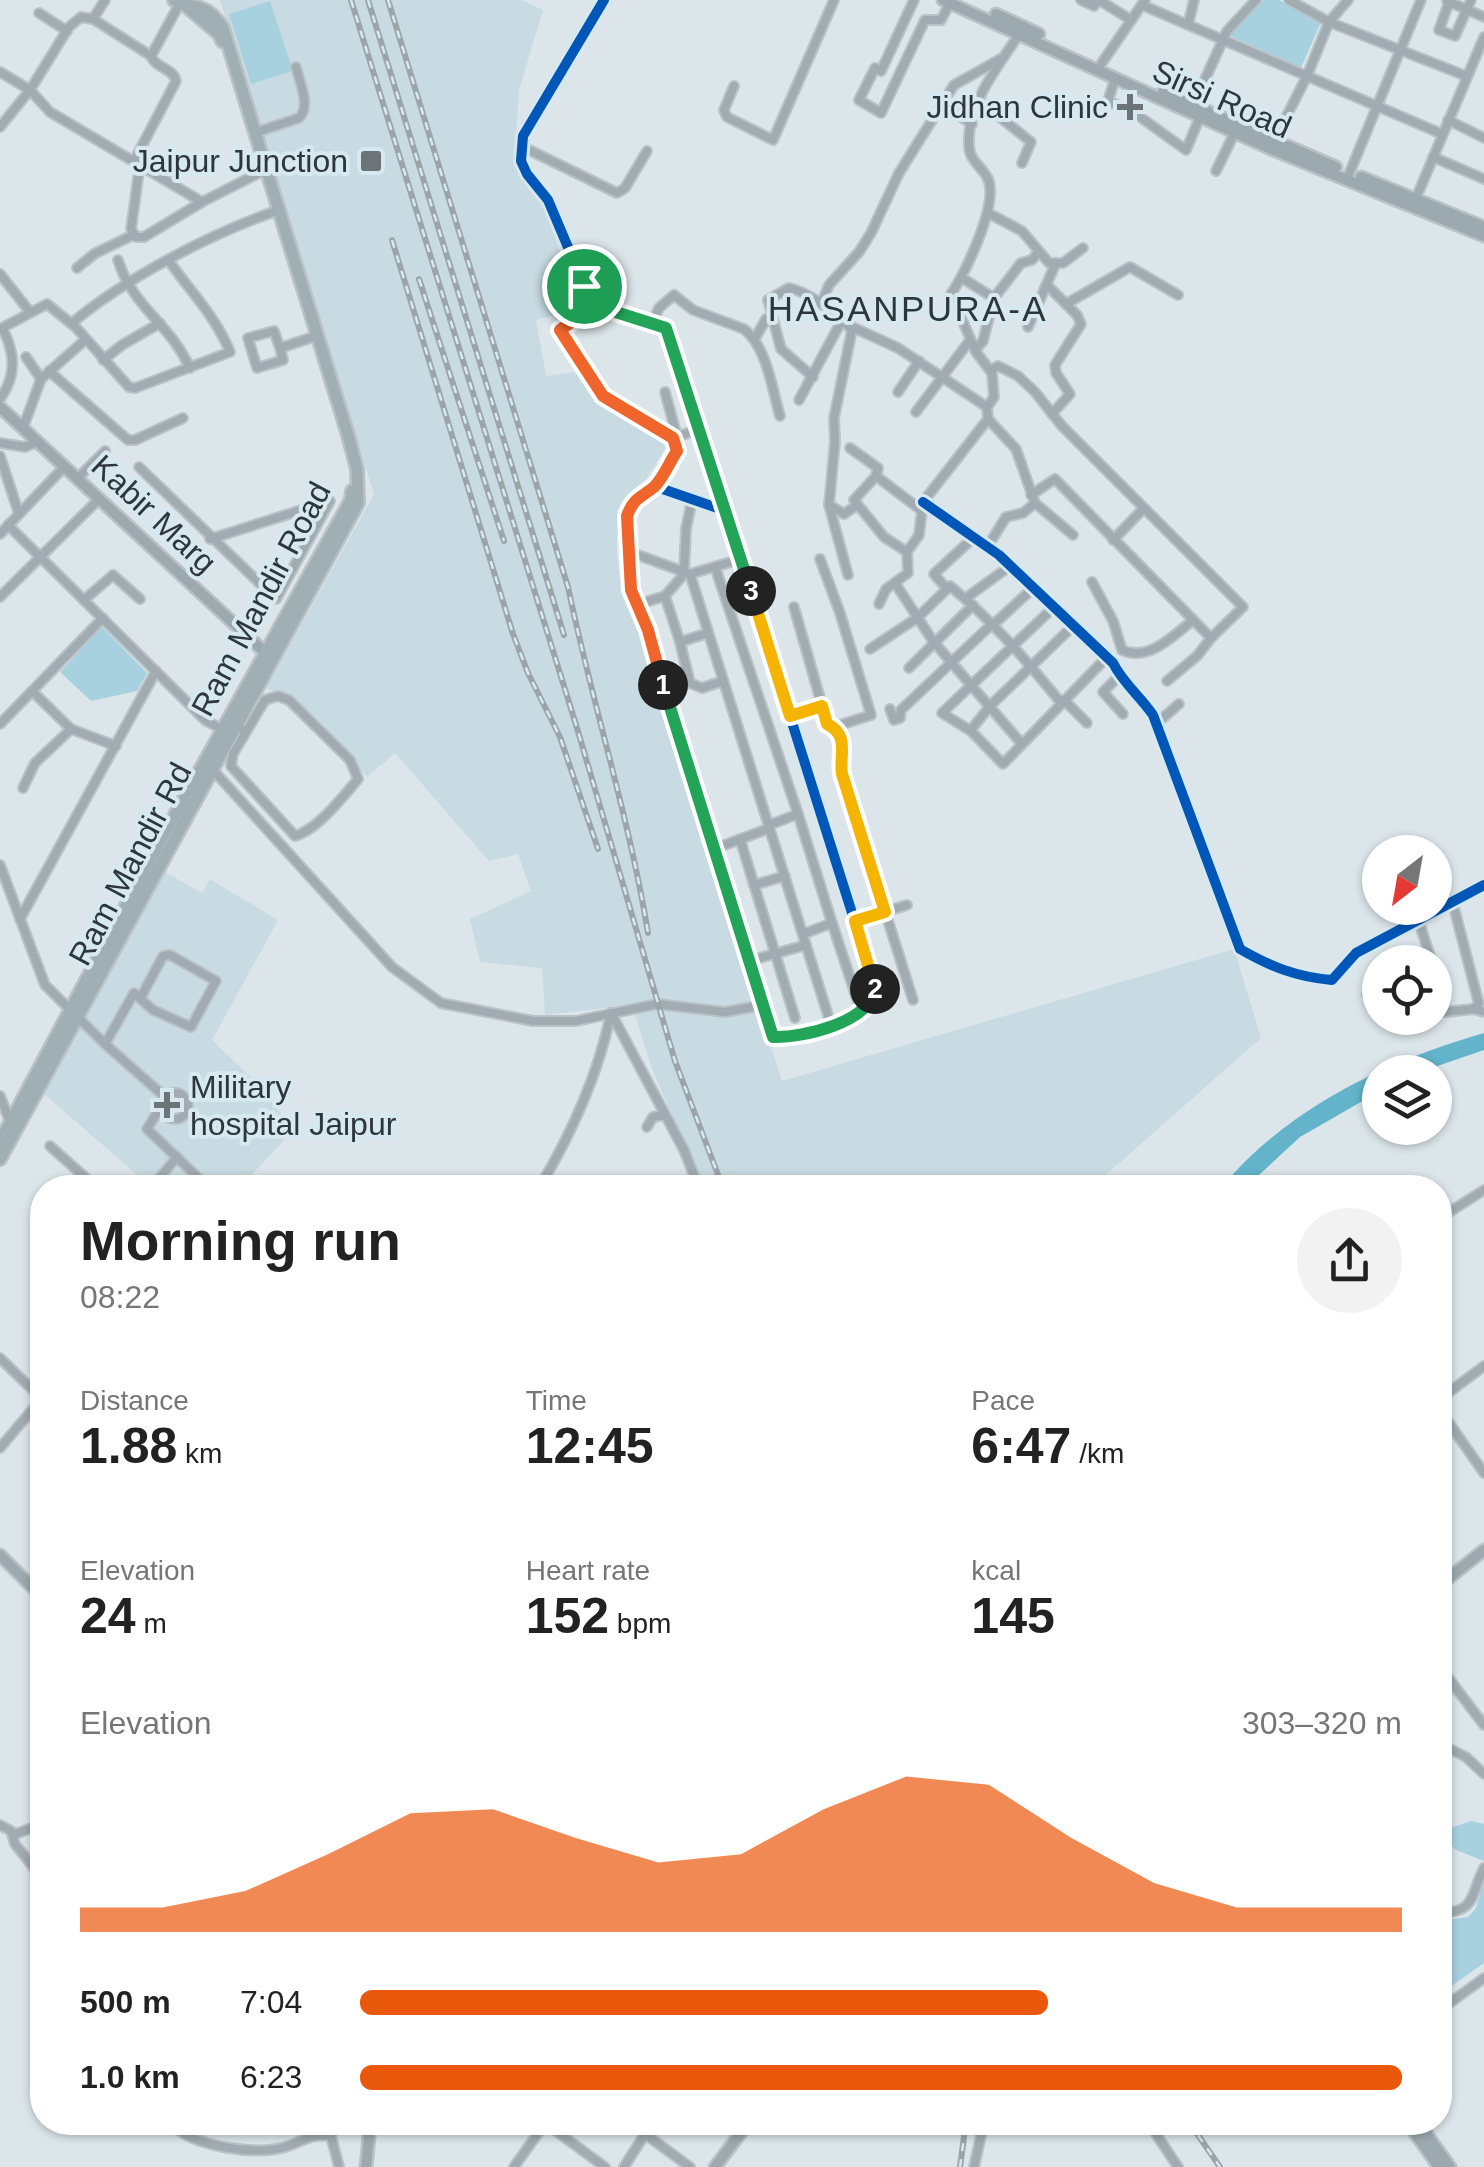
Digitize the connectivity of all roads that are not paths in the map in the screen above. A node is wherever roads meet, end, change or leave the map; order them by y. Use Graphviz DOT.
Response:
graph roads {
  1 [pos="105,0"];
  2 [pos="214,0"];
  3 [pos="604,0"];
  4 [pos="834,0"];
  5 [pos="914,0"];
  6 [pos="1082,0"];
  7 [pos="1099,0"];
  8 [pos="1194,0"];
  9 [pos="1256,0"];
  10 [pos="1289,0"];
  11 [pos="1348,0"];
  12 [pos="1421,0"];
  13 [pos="1471,0"];
  14 [pos="1448,1"];
  15 [pos="954,2"];
  16 [pos="183,3"];
  17 [pos="1144,3"];
  18 [pos="1467,10"];
  19 [pos="39,13"];
  20 [pos="214,14"];
  21 [pos="1484,17"];
  22 [pos="93,19"];
  23 [pos="1131,20"];
  24 [pos="1328,22"];
  25 [pos="1188,25"];
  26 [pos="67,31"];
  27 [pos="1020,33"];
  28 [pos="1484,37"];
  29 [pos="1224,40"];
  30 [pos="1399,50"];
  31 [pos="151,56"];
  32 [pos="1004,57"];
  33 [pos="1099,67"];
  34 [pos="296,68"];
  35 [pos="0,72"];
  36 [pos="1307,76"];
  37 [pos="1466,76"];
  38 [pos="1115,78"];
  39 [pos="734,86"];
  40 [pos="30,90"];
  41 [pos="980,101"];
  42 [pos="942,106"];
  43 [pos="1375,106"];
  44 [pos="1195,112"];
  45 [pos="4,117"];
  46 [pos="1448,120"];
  47 [pos="972,124"];
  48 [pos="0,127"];
  49 [pos="257,132"];
  50 [pos="1234,132"];
  51 [pos="1442,134"];
  52 [pos="1484,138"];
  53 [pos="1272,145"];
  54 [pos="521,146"];
  55 [pos="647,151"];
  56 [pos="1433,156"];
  57 [pos="137,163"];
  58 [pos="1022,163"];
  59 [pos="1216,170"];
  60 [pos="263,171"];
  61 [pos="1348,175"];
  62 [pos="1484,179"];
  63 [pos="202,202"];
  64 [pos="1414,202"];
  65 [pos="276,211"];
  66 [pos="988,214"];
  67 [pos="1484,227"];
  68 [pos="133,235"];
  69 [pos="1484,236"];
  70 [pos="1083,248"];
  71 [pos="1038,252"];
  72 [pos="118,260"];
  73 [pos="169,262"];
  74 [pos="1055,265"];
  75 [pos="77,268"];
  76 [pos="0,274"];
  77 [pos="962,278"];
  78 [pos="126,284"];
  79 [pos="584,286"];
  80 [pos="1048,286"];
  81 [pos="1178,294"];
  82 [pos="994,298"];
  83 [pos="821,304"];
  84 [pos="1066,304"];
  85 [pos="603,308"];
  86 [pos="30,312"];
  87 [pos="577,318"];
  88 [pos="772,318"];
  89 [pos="160,322"];
  90 [pos="652,322"];
  91 [pos="846,324"];
  92 [pos="73,325"];
  93 [pos="1028,327"];
  94 [pos="1,329"];
  95 [pos="756,335"];
  96 [pos="313,338"];
  97 [pos="85,340"];
  98 [pos="970,340"];
  99 [pos="280,348"];
  100 [pos="975,350"];
  101 [pos="26,357"];
  102 [pos="104,360"];
  103 [pos="919,361"];
  104 [pos="190,368"];
  105 [pos="990,370"];
  106 [pos="49,372"];
  107 [pos="813,376"];
  108 [pos="944,377"];
  109 [pos="41,379"];
  110 [pos="665,392"];
  111 [pos="898,392"];
  112 [pos="0,399"];
  113 [pos="799,400"];
  114 [pos="0,407"];
  115 [pos="988,407"];
  116 [pos="916,412"];
  117 [pos="1052,414"];
  118 [pos="780,416"];
  119 [pos="182,418"];
  120 [pos="988,418"];
  121 [pos="23,428"];
  122 [pos="700,428"];
  123 [pos="675,437"];
  124 [pos="38,441"];
  125 [pos="0,443"];
  126 [pos="850,448"];
  127 [pos="105,450"];
  128 [pos="0,456"];
  129 [pos="65,466"];
  130 [pos="139,467"];
  131 [pos="876,476"];
  132 [pos="78,478"];
  133 [pos="654,486"];
  134 [pos="359,487"];
  135 [pos="100,498"];
  136 [pos="1033,499"];
  137 [pos="692,500"];
  138 [pos="829,504"];
  139 [pos="856,505"];
  140 [pos="922,506"];
  141 [pos="1144,508"];
  142 [pos="726,511"];
  143 [pos="19,514"];
  144 [pos="8,525"];
  145 [pos="0,534"];
  146 [pos="1073,535"];
  147 [pos="974,538"];
  148 [pos="210,539"];
  149 [pos="1113,540"];
  150 [pos="988,546"];
  151 [pos="627,551"];
  152 [pos="907,552"];
  153 [pos="40,557"];
  154 [pos="741,559"];
  155 [pos="820,560"];
  156 [pos="1010,566"];
  157 [pos="715,567"];
  158 [pos="686,573"];
  159 [pos="848,575"];
  160 [pos="1092,582"];
  161 [pos="895,583"];
  162 [pos="284,587"];
  163 [pos="1032,589"];
  164 [pos="948,590"];
  165 [pos="665,596"];
  166 [pos="0,597"];
  167 [pos="301,597"];
  168 [pos="140,599"];
  169 [pos="84,600"];
  170 [pos="969,602"];
  171 [pos="636,604"];
  172 [pos="879,604"];
  173 [pos="794,607"];
  174 [pos="1054,608"];
  175 [pos="103,618"];
  176 [pos="917,618"];
  177 [pos="1190,618"];
  178 [pos="993,624"];
  179 [pos="1073,626"];
  180 [pos="708,633"];
  181 [pos="1211,638"];
  182 [pos="933,641"];
  183 [pos="680,642"];
  184 [pos="1013,644"];
  185 [pos="870,649"];
  186 [pos="1122,650"];
  187 [pos="268,656"];
  188 [pos="1110,660"];
  189 [pos="952,664"];
  190 [pos="1031,666"];
  191 [pos="909,668"];
  192 [pos="156,670"];
  193 [pos="1118,677"];
  194 [pos="1167,680"];
  195 [pos="723,681"];
  196 [pos="972,684"];
  197 [pos="32,692"];
  198 [pos="1062,702"];
  199 [pos="991,704"];
  200 [pos="1178,704"];
  201 [pos="822,706"];
  202 [pos="890,709"];
  203 [pos="1123,714"];
  204 [pos="790,716"];
  205 [pos="1086,723"];
  206 [pos="0,724"];
  207 [pos="1156,724"];
  208 [pos="974,726"];
  209 [pos="834,727"];
  210 [pos="241,728"];
  211 [pos="71,729"];
  212 [pos="223,730"];
  213 [pos="1021,742"];
  214 [pos="116,746"];
  215 [pos="208,766"];
  216 [pos="23,788"];
  217 [pos="798,814"];
  218 [pos="769,826"];
  219 [pos="740,840"];
  220 [pos="714,849"];
  221 [pos="0,865"];
  222 [pos="785,876"];
  223 [pos="754,884"];
  224 [pos="1484,885"];
  225 [pos="1452,900"];
  226 [pos="907,906"];
  227 [pos="885,912"];
  228 [pos="20,919"];
  229 [pos="855,921"];
  230 [pos="832,923"];
  231 [pos="1407,925"];
  232 [pos="803,934"];
  233 [pos="806,945"];
  234 [pos="776,954"];
  235 [pos="749,961"];
  236 [pos="141,998"];
  237 [pos="913,1000"];
  238 [pos="763,1005"];
  239 [pos="1473,1009"];
  240 [pos="861,1011"];
  241 [pos="1452,1011"];
  242 [pos="1484,1012"];
  243 [pos="611,1013"];
  244 [pos="75,1014"];
  245 [pos="795,1018"];
  246 [pos="608,1025"];
  247 [pos="832,1026"];
  248 [pos="620,1030"];
  249 [pos="105,1044"];
  250 [pos="0,1096"];
  251 [pos="665,1115"];
  252 [pos="11,1127"];
  253 [pos="647,1127"];
  254 [pos="0,1142"];
  255 [pos="50,1146"];
  256 [pos="177,1157"];
  257 [pos="0,1159"];
  258 [pos="82,1175"];
  259 [pos="162,1175"];
  260 [pos="196,1175"];
  261 [pos="547,1175"];
  262 [pos="693,1175"];
  263 [pos="1484,1190"];
  264 [pos="1452,1210"];
  265 [pos="0,1358"];
  266 [pos="1484,1366"];
  267 [pos="30,1387"];
  268 [pos="1452,1390"];
  269 [pos="30,1412"];
  270 [pos="1452,1427"];
  271 [pos="0,1448"];
  272 [pos="1484,1473"];
  273 [pos="1484,1550"];
  274 [pos="0,1555"];
  275 [pos="1452,1575"];
  276 [pos="30,1585"];
  277 [pos="1452,1683"];
  278 [pos="1484,1725"];
  279 [pos="1452,1750"];
  280 [pos="1484,1774"];
  281 [pos="0,1824"];
  282 [pos="30,1829"];
  283 [pos="14,1836"];
  284 [pos="30,1863"];
  285 [pos="1484,1868"];
  286 [pos="1452,1912"];
  287 [pos="1484,1978"];
  288 [pos="1452,2001"];
  289 [pos="185,2135"];
  290 [pos="311,2135"];
  291 [pos="322,2135"];
  292 [pos="369,2135"];
  293 [pos="537,2135"];
  294 [pos="561,2135"];
  295 [pos="645,2135"];
  296 [pos="647,2135"];
  297 [pos="740,2135"];
  298 [pos="981,2135"];
  299 [pos="1157,2135"];
  300 [pos="1416,2135"];
  301 [pos="1427,2135"];
  302 [pos="516,2166"];
  303 [pos="339,2167"];
  304 [pos="366,2167"];
  305 [pos="605,2167"];
  306 [pos="624,2167"];
  307 [pos="690,2167"];
  308 [pos="715,2167"];
  309 [pos="974,2167"];
  310 [pos="1178,2167"];
  311 [pos="1439,2167"];
  312 [pos="1450,2167"];
  1 -- 22 [label="street"];
  2 -- 20 [label="main road"];
  3 -- 54 [label="street"];
  4 -- 39 [label="street"];
  5 -- 15 [label="street"];
  6 -- 7 [label="street"];
  7 -- 23 [label="street"];
  8 -- 25 [label="street"];
  9 -- 29 [label="street"];
  10 -- 24 [label="street"];
  11 -- 24 [label="street"];
  12 -- 30 [label="street"];
  13 -- 18 [label="street"];
  14 -- 18 [label="street"];
  14 -- 18 [label="street"];
  15 -- 27 [label="street, Sirsi Road"];
  15 -- 33 [label="street, Sirsi Road"];
  16 -- 20 [label="main road"];
  16 -- 31 [label="street"];
  16 -- 60 [label="main road, Ram Mandir Road"];
  17 -- 23 [label="street"];
  17 -- 25 [label="street"];
  18 -- 21 [label="street"];
  19 -- 26 [label="street"];
  20 -- 49 [label="main road, Ram Mandir Road"];
  22 -- 26 [label="street"];
  22 -- 31 [label="street"];
  23 -- 33 [label="street"];
  24 -- 30 [label="street"];
  24 -- 36 [label="street"];
  25 -- 29 [label="street"];
  26 -- 40 [label="street"];
  27 -- 32 [label="street"];
  27 -- 33 [label="street, Sirsi Road"];
  28 -- 37 [label="street"];
  29 -- 36 [label="street"];
  29 -- 44 [label="street"];
  30 -- 37 [label="street"];
  30 -- 43 [label="street"];
  31 -- 57 [label="street"];
  32 -- 41 [label="street"];
  32 -- 42 [label="street"];
  33 -- 38 [label="street, Sirsi Road"];
  33 -- 44 [label="street, Sirsi Road"];
  34 -- 49 [label="street"];
  35 -- 40 [label="street"];
  36 -- 43 [label="street"];
  36 -- 53 [label="street"];
  37 -- 46 [label="street"];
  38 -- 44 [label="street, Sirsi Road"];
  38 -- 44 [label="street"];
  40 -- 45 [label="street"];
  40 -- 57 [label="street"];
  41 -- 47 [label="street"];
  41 -- 58 [label="street"];
  42 -- 47 [label="street"];
  42 -- 83 [label="street"];
  43 -- 51 [label="street"];
  43 -- 61 [label="street"];
  44 -- 50 [label="street, Sirsi Road"];
  44 -- 53 [label="street, Sirsi Road"];
  45 -- 48 [label="street"];
  46 -- 51 [label="street"];
  46 -- 52 [label="street"];
  47 -- 66 [label="street"];
  49 -- 134 [label="main road, Ram Mandir Road"];
  50 -- 53 [label="street, Sirsi Road"];
  50 -- 59 [label="street"];
  51 -- 56 [label="street"];
  53 -- 61 [label="street, Sirsi Road"];
  54 -- 55 [label="street"];
  54 -- 79 [label="street"];
  56 -- 62 [label="street"];
  56 -- 64 [label="street"];
  57 -- 63 [label="street"];
  57 -- 68 [label="street"];
  60 -- 63 [label="street"];
  60 -- 65 [label="main road, Ram Mandir Road"];
  61 -- 64 [label="street, Sirsi Road"];
  63 -- 68 [label="street"];
  64 -- 67 [label="street, Sirsi Road"];
  64 -- 69 [label="street, Sirsi Road"];
  65 -- 73 [label="street"];
  65 -- 96 [label="main road, Ram Mandir Road"];
  66 -- 71 [label="street"];
  66 -- 77 [label="street"];
  68 -- 75 [label="street"];
  70 -- 74 [label="street"];
  71 -- 74 [label="street"];
  71 -- 82 [label="street"];
  72 -- 78 [label="street"];
  73 -- 78 [label="street"];
  73 -- 104 [label="street"];
  74 -- 80 [label="street"];
  76 -- 86 [label="street"];
  77 -- 82 [label="street"];
  77 -- 98 [label="street"];
  78 -- 89 [label="street"];
  78 -- 92 [label="street"];
  79 -- 85 [label="street"];
  79 -- 87 [label="street"];
  80 -- 84 [label="street"];
  80 -- 93 [label="street"];
  81 -- 84 [label="street"];
  82 -- 100 [label="street"];
  83 -- 88 [label="street"];
  83 -- 91 [label="street"];
  84 -- 117 [label="street"];
  85 -- 87 [label="street"];
  85 -- 90 [label="street"];
  86 -- 92 [label="street"];
  86 -- 94 [label="street"];
  87 -- 123 [label="street"];
  88 -- 95 [label="street"];
  88 -- 107 [label="street"];
  89 -- 102 [label="street"];
  89 -- 104 [label="street"];
  90 -- 118 [label="street"];
  90 -- 122 [label="street"];
  91 -- 103 [label="street"];
  91 -- 107 [label="street"];
  91 -- 138 [label="street"];
  92 -- 97 [label="street"];
  94 -- 112 [label="street"];
  96 -- 99 [label="street"];
  96 -- 167 [label="main road, Ram Mandir Road"];
  97 -- 102 [label="street"];
  97 -- 106 [label="street"];
  98 -- 100 [label="street"];
  98 -- 108 [label="street"];
  99 -- 99 [label="street"];
  100 -- 105 [label="street"];
  101 -- 109 [label="street"];
  102 -- 104 [label="street"];
  103 -- 108 [label="street"];
  103 -- 111 [label="street"];
  105 -- 115 [label="street"];
  105 -- 117 [label="street"];
  106 -- 109 [label="street"];
  106 -- 119 [label="street"];
  107 -- 113 [label="street"];
  108 -- 115 [label="street"];
  108 -- 116 [label="street"];
  109 -- 121 [label="street"];
  110 -- 123 [label="street"];
  114 -- 121 [label="street, Kabir Marg"];
  115 -- 120 [label="street"];
  117 -- 141 [label="street"];
  120 -- 136 [label="street"];
  120 -- 140 [label="street"];
  121 -- 124 [label="street, Kabir Marg"];
  122 -- 123 [label="street"];
  122 -- 142 [label="street"];
  123 -- 133 [label="street"];
  124 -- 125 [label="street"];
  124 -- 129 [label="street, Kabir Marg"];
  126 -- 131 [label="street"];
  127 -- 132 [label="street"];
  128 -- 143 [label="street"];
  129 -- 132 [label="street, Kabir Marg"];
  129 -- 143 [label="street"];
  130 -- 148 [label="street"];
  131 -- 139 [label="street"];
  131 -- 140 [label="street"];
  132 -- 135 [label="street, Kabir Marg"];
  133 -- 137 [label="street"];
  133 -- 151 [label="street"];
  134 -- 167 [label="main road, Ram Mandir Rd"];
  135 -- 153 [label="street"];
  135 -- 187 [label="street, Kabir Marg"];
  136 -- 146 [label="street"];
  136 -- 149 [label="street"];
  136 -- 150 [label="street"];
  137 -- 142 [label="street"];
  137 -- 158 [label="street"];
  138 -- 139 [label="street"];
  138 -- 159 [label="street"];
  139 -- 152 [label="street"];
  140 -- 147 [label="street"];
  140 -- 152 [label="street"];
  141 -- 149 [label="street"];
  141 -- 181 [label="street"];
  142 -- 154 [label="street"];
  143 -- 144 [label="street"];
  144 -- 145 [label="street"];
  144 -- 153 [label="street"];
  147 -- 150 [label="street"];
  147 -- 164 [label="street"];
  148 -- 162 [label="street"];
  148 -- 162 [label="street"];
  149 -- 177 [label="street"];
  150 -- 156 [label="street"];
  151 -- 158 [label="street"];
  151 -- 171 [label="street"];
  152 -- 161 [label="street"];
  153 -- 166 [label="street"];
  153 -- 169 [label="street"];
  154 -- 157 [label="street"];
  154 -- 204 [label="street"];
  155 -- 209 [label="street"];
  156 -- 163 [label="street"];
  156 -- 170 [label="street"];
  157 -- 158 [label="street"];
  157 -- 217 [label="street"];
  158 -- 165 [label="street"];
  158 -- 180 [label="street"];
  160 -- 186 [label="street"];
  161 -- 172 [label="street"];
  161 -- 176 [label="street"];
  162 -- 167 [label="street"];
  163 -- 174 [label="street"];
  163 -- 178 [label="street"];
  164 -- 170 [label="street"];
  164 -- 176 [label="street"];
  165 -- 171 [label="street"];
  165 -- 183 [label="street"];
  167 -- 187 [label="main road, Ram Mandir Rd"];
  168 -- 169 [label="street"];
  169 -- 175 [label="street"];
  170 -- 178 [label="street"];
  170 -- 182 [label="street"];
  171 -- 220 [label="street"];
  173 -- 201 [label="street"];
  174 -- 179 [label="street"];
  174 -- 184 [label="street"];
  175 -- 192 [label="street"];
  175 -- 197 [label="street"];
  176 -- 182 [label="street"];
  176 -- 185 [label="street"];
  177 -- 181 [label="street"];
  177 -- 186 [label="street"];
  178 -- 184 [label="street"];
  178 -- 189 [label="street"];
  179 -- 188 [label="street"];
  179 -- 190 [label="street"];
  180 -- 183 [label="street"];
  180 -- 195 [label="street"];
  181 -- 194 [label="street"];
  182 -- 189 [label="street"];
  182 -- 191 [label="street"];
  183 -- 195 [label="street"];
  184 -- 190 [label="street"];
  184 -- 196 [label="street"];
  186 -- 188 [label="street"];
  187 -- 210 [label="main road, Ram Mandir Rd"];
  187 -- 212 [label="main road, Ram Mandir Road"];
  188 -- 193 [label="street"];
  188 -- 198 [label="street"];
  189 -- 196 [label="street"];
  189 -- 202 [label="street"];
  190 -- 198 [label="street"];
  190 -- 199 [label="street"];
  192 -- 212 [label="street"];
  192 -- 214 [label="street"];
  193 -- 203 [label="street"];
  193 -- 207 [label="street"];
  195 -- 218 [label="street"];
  196 -- 199 [label="street"];
  196 -- 213 [label="street"];
  197 -- 206 [label="street"];
  197 -- 211 [label="street"];
  198 -- 205 [label="street"];
  198 -- 213 [label="street"];
  199 -- 208 [label="street"];
  199 -- 213 [label="street"];
  200 -- 207 [label="street"];
  201 -- 204 [label="street"];
  201 -- 209 [label="street"];
  204 -- 229 [label="street"];
  207 -- 231 [label="street"];
  209 -- 227 [label="street"];
  210 -- 210 [label="street"];
  210 -- 215 [label="main road, Ram Mandir Rd"];
  211 -- 214 [label="street"];
  211 -- 216 [label="street"];
  212 -- 215 [label="main road, Ram Mandir Road"];
  214 -- 228 [label="street"];
  215 -- 243 [label="street"];
  215 -- 244 [label="main road, Ram Mandir Rd"];
  217 -- 218 [label="street"];
  217 -- 230 [label="street"];
  218 -- 219 [label="street"];
  218 -- 222 [label="street"];
  219 -- 220 [label="street"];
  219 -- 223 [label="street"];
  220 -- 235 [label="street"];
  221 -- 228 [label="street"];
  222 -- 223 [label="street"];
  222 -- 232 [label="street"];
  223 -- 234 [label="street"];
  224 -- 225 [label="street"];
  225 -- 239 [label="street"];
  226 -- 227 [label="street"];
  227 -- 229 [label="street"];
  227 -- 237 [label="street"];
  228 -- 244 [label="street"];
  229 -- 240 [label="street"];
  230 -- 232 [label="street"];
  230 -- 240 [label="street"];
  232 -- 233 [label="street"];
  233 -- 234 [label="street"];
  233 -- 247 [label="street"];
  234 -- 235 [label="street"];
  234 -- 245 [label="street"];
  235 -- 238 [label="street"];
  236 -- 236 [label="street"];
  236 -- 249 [label="street"];
  238 -- 243 [label="street"];
  238 -- 247 [label="street"];
  239 -- 241 [label="street"];
  239 -- 242 [label="street"];
  240 -- 247 [label="street"];
  243 -- 246 [label="street"];
  243 -- 248 [label="street"];
  244 -- 249 [label="street"];
  244 -- 252 [label="main road, Ram Mandir Rd"];
  246 -- 248 [label="street"];
  246 -- 261 [label="street"];
  248 -- 251 [label="street"];
  249 -- 256 [label="street"];
  250 -- 252 [label="street"];
  251 -- 253 [label="street"];
  251 -- 262 [label="street"];
  252 -- 254 [label="main road"];
  252 -- 257 [label="main road, Ram Mandir Rd"];
  255 -- 258 [label="street"];
  256 -- 259 [label="street"];
  256 -- 260 [label="street"];
  263 -- 264 [label="street"];
  265 -- 267 [label="street"];
  266 -- 268 [label="street"];
  269 -- 271 [label="street"];
  270 -- 272 [label="street"];
  273 -- 275 [label="street"];
  274 -- 276 [label="street"];
  277 -- 278 [label="street"];
  279 -- 280 [label="street"];
  281 -- 283 [label="street"];
  282 -- 283 [label="street"];
  283 -- 284 [label="street"];
  285 -- 286 [label="street"];
  287 -- 288 [label="street"];
  289 -- 290 [label="street"];
  291 -- 303 [label="street"];
  292 -- 304 [label="street"];
  293 -- 302 [label="street"];
  294 -- 305 [label="street"];
  295 -- 306 [label="street"];
  296 -- 307 [label="street"];
  297 -- 308 [label="street"];
  298 -- 309 [label="street"];
  299 -- 310 [label="street"];
  300 -- 311 [label="street"];
  301 -- 312 [label="street"];
}
